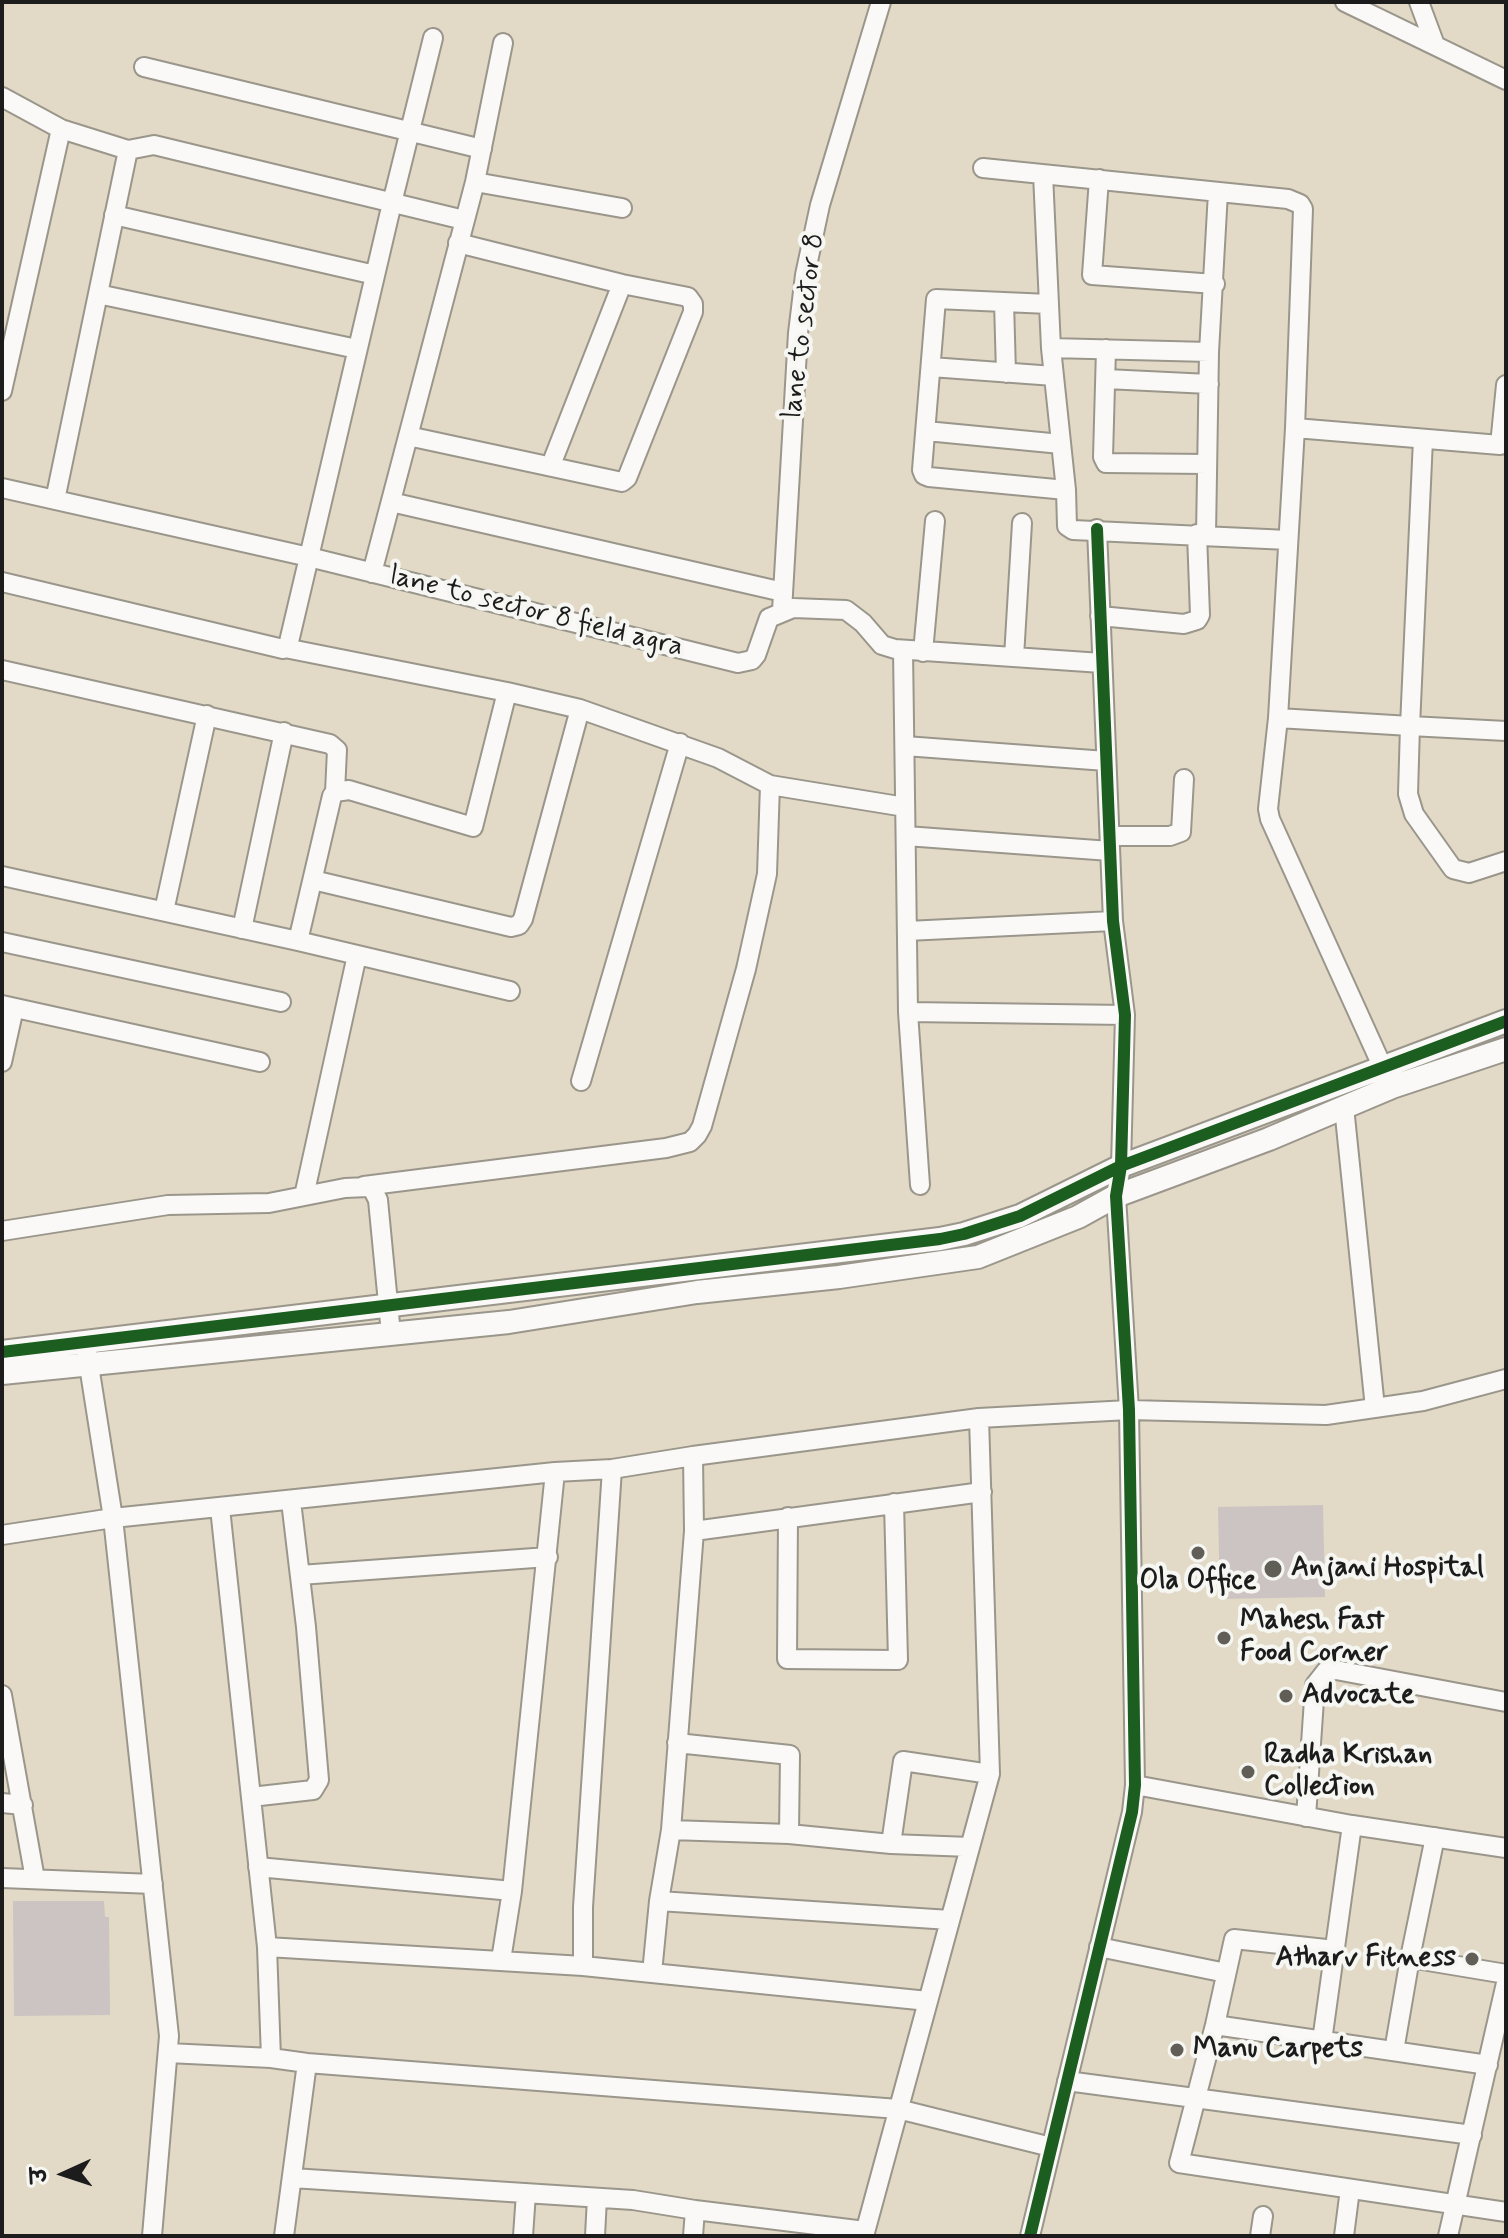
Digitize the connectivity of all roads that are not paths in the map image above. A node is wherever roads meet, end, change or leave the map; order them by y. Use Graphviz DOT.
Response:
graph roads {
  1 [pos="881,2"];
  2 [pos="1345,2"];
  3 [pos="1419,2"];
  4 [pos="433,38"];
  5 [pos="503,43"];
  6 [pos="1435,45"];
  7 [pos="144,67"];
  8 [pos="1506,80"];
  9 [pos="2,97"];
  10 [pos="61,129"];
  11 [pos="409,131"];
  12 [pos="482,149"];
  13 [pos="128,150"];
  14 [pos="983,168"];
  15 [pos="1043,174"];
  16 [pos="1099,179"];
  17 [pos="475,182"];
  18 [pos="1218,192"];
  19 [pos="392,203"];
  20 [pos="622,208"];
  21 [pos="114,215"];
  22 [pos="464,220"];
  23 [pos="458,243"];
  24 [pos="375,275"];
  25 [pos="622,284"];
  26 [pos="1215,284"];
  27 [pos="98,294"];
  28 [pos="1004,302"];
  29 [pos="1049,304"];
  30 [pos="1051,348"];
  31 [pos="357,349"];
  32 [pos="1106,349"];
  33 [pos="1209,352"];
  34 [pos="931,367"];
  35 [pos="1006,373"];
  36 [pos="1054,376"];
  37 [pos="1106,379"];
  38 [pos="1209,384"];
  39 [pos="1506,385"];
  40 [pos="2,391"];
  41 [pos="1295,428"];
  42 [pos="926,431"];
  43 [pos="408,436"];
  44 [pos="1423,439"];
  45 [pos="1061,444"];
  46 [pos="1503,446"];
  47 [pos="1207,464"];
  48 [pos="551,465"];
  49 [pos="2,488"];
  50 [pos="1066,490"];
  51 [pos="55,500"];
  52 [pos="391,502"];
  53 [pos="935,521"];
  54 [pos="1022,523"];
  55 [pos="1097,529"];
  56 [pos="1201,535"];
  57 [pos="1288,540"];
  58 [pos="309,557"];
  59 [pos="372,573"];
  60 [pos="2,582"];
  61 [pos="782,602"];
  62 [pos="1100,616"];
  63 [pos="285,648"];
  64 [pos="903,650"];
  65 [pos="923,652"];
  66 [pos="1014,657"];
  67 [pos="1102,663"];
  68 [pos="2,670"];
  69 [pos="507,692"];
  70 [pos="580,709"];
  71 [pos="207,715"];
  72 [pos="1278,718"];
  73 [pos="1410,726"];
  74 [pos="1506,731"];
  75 [pos="284,732"];
  76 [pos="680,743"];
  77 [pos="905,746"];
  78 [pos="1106,761"];
  79 [pos="1184,779"];
  80 [pos="770,785"];
  81 [pos="335,792"];
  82 [pos="905,807"];
  83 [pos="906,836"];
  84 [pos="1110,844"];
  85 [pos="1506,861"];
  86 [pos="2,876"];
  87 [pos="313,880"];
  88 [pos="164,911"];
  89 [pos="1113,921"];
  90 [pos="242,929"];
  91 [pos="907,931"];
  92 [pos="298,941"];
  93 [pos="2,942"];
  94 [pos="357,955"];
  95 [pos="510,991"];
  96 [pos="281,1002"];
  97 [pos="8,1006"];
  98 [pos="908,1012"];
  99 [pos="1125,1015"];
  100 [pos="1506,1021"];
  101 [pos="1506,1049"];
  102 [pos="2,1062"];
  103 [pos="260,1062"];
  104 [pos="1383,1068"];
  105 [pos="581,1081"];
  106 [pos="1344,1107"];
  107 [pos="1121,1166"];
  108 [pos="920,1185"];
  109 [pos="364,1186"];
  110 [pos="304,1196"];
  111 [pos="1116,1196"];
  112 [pos="2,1231"];
  113 [pos="389,1306"];
  114 [pos="391,1334"];
  115 [pos="2,1352"];
  116 [pos="87,1353"];
  117 [pos="2,1373"];
  118 [pos="1506,1379"];
  119 [pos="1375,1408"];
  120 [pos="1129,1410"];
  121 [pos="979,1418"];
  122 [pos="693,1456"];
  123 [pos="612,1469"];
  124 [pos="555,1472"];
  125 [pos="982,1492"];
  126 [pos="291,1501"];
  127 [pos="894,1503"];
  128 [pos="220,1508"];
  129 [pos="788,1517"];
  130 [pos="113,1518"];
  131 [pos="694,1531"];
  132 [pos="2,1535"];
  133 [pos="548,1557"];
  134 [pos="300,1575"];
  135 [pos="2,1695"];
  136 [pos="1506,1702"];
  137 [pos="677,1743"];
  138 [pos="990,1774"];
  139 [pos="1135,1785"];
  140 [pos="251,1797"];
  141 [pos="2,1803"];
  142 [pos="23,1805"];
  143 [pos="1306,1817"];
  144 [pos="1352,1825"];
  145 [pos="671,1830"];
  146 [pos="789,1834"];
  147 [pos="1435,1837"];
  148 [pos="891,1844"];
  149 [pos="970,1847"];
  150 [pos="1506,1848"];
  151 [pos="258,1867"];
  152 [pos="2,1878"];
  153 [pos="35,1879"];
  154 [pos="153,1884"];
  155 [pos="512,1891"];
  156 [pos="659,1901"];
  157 [pos="950,1920"];
  158 [pos="267,1947"];
  159 [pos="1099,1947"];
  160 [pos="1335,1950"];
  161 [pos="1410,1958"];
  162 [pos="501,1960"];
  163 [pos="583,1966"];
  164 [pos="652,1973"];
  165 [pos="1226,1973"];
  166 [pos="1506,1974"];
  167 [pos="1506,1983"];
  168 [pos="928,2001"];
  169 [pos="1215,2025"];
  170 [pos="1322,2041"];
  171 [pos="1394,2051"];
  172 [pos="168,2053"];
  173 [pos="271,2058"];
  174 [pos="307,2063"];
  175 [pos="1488,2065"];
  176 [pos="1067,2081"];
  177 [pos="1196,2097"];
  178 [pos="898,2109"];
  179 [pos="1472,2135"];
  180 [pos="1051,2147"];
  181 [pos="292,2178"];
  182 [pos="1350,2189"];
  183 [pos="526,2193"];
  184 [pos="597,2198"];
  185 [pos="1456,2204"];
  186 [pos="695,2210"];
  187 [pos="1506,2212"];
  188 [pos="1263,2216"];
  189 [pos="864,2234"];
  190 [pos="152,2236"];
  191 [pos="284,2236"];
  192 [pos="523,2236"];
  193 [pos="595,2236"];
  194 [pos="693,2236"];
  195 [pos="1030,2236"];
  196 [pos="1260,2236"];
  197 [pos="1344,2236"];
  198 [pos="1448,2236"];
  1 -- 61 [label="street, lane to sector 8"];
  2 -- 6 [label="street"];
  3 -- 6 [label="street"];
  4 -- 11 [label="street"];
  5 -- 12 [label="street"];
  6 -- 8 [label="street"];
  7 -- 11 [label="street"];
  9 -- 10 [label="street"];
  10 -- 13 [label="street"];
  10 -- 40 [label="street"];
  11 -- 12 [label="street"];
  11 -- 19 [label="street"];
  12 -- 17 [label="street"];
  13 -- 19 [label="street"];
  13 -- 21 [label="street"];
  14 -- 15 [label="street"];
  15 -- 16 [label="street"];
  15 -- 29 [label="street"];
  16 -- 18 [label="street"];
  16 -- 26 [label="street"];
  17 -- 20 [label="street"];
  17 -- 22 [label="street"];
  18 -- 26 [label="street"];
  18 -- 41 [label="street"];
  19 -- 22 [label="street"];
  19 -- 24 [label="street"];
  21 -- 24 [label="street"];
  21 -- 27 [label="street"];
  22 -- 23 [label="street"];
  23 -- 25 [label="street"];
  23 -- 43 [label="street"];
  24 -- 31 [label="street"];
  25 -- 48 [label="street"];
  25 -- 48 [label="street"];
  26 -- 33 [label="street"];
  27 -- 31 [label="street"];
  27 -- 51 [label="street"];
  28 -- 29 [label="street"];
  28 -- 34 [label="street"];
  28 -- 35 [label="street"];
  29 -- 30 [label="street"];
  30 -- 32 [label="street"];
  30 -- 36 [label="street"];
  31 -- 58 [label="street"];
  32 -- 33 [label="street"];
  32 -- 37 [label="street"];
  33 -- 38 [label="street"];
  34 -- 35 [label="street"];
  34 -- 42 [label="street"];
  35 -- 36 [label="street"];
  36 -- 45 [label="street"];
  37 -- 38 [label="street"];
  37 -- 47 [label="street"];
  38 -- 47 [label="street"];
  39 -- 46 [label="street"];
  41 -- 44 [label="street"];
  41 -- 57 [label="street"];
  42 -- 45 [label="street"];
  42 -- 50 [label="street"];
  43 -- 48 [label="street"];
  43 -- 52 [label="street"];
  44 -- 46 [label="street"];
  44 -- 73 [label="street"];
  45 -- 50 [label="street"];
  47 -- 56 [label="street"];
  49 -- 51 [label="street, lane to sector 8 field agra"];
  50 -- 55 [label="street"];
  51 -- 58 [label="street, lane to sector 8 field agra"];
  52 -- 59 [label="street"];
  52 -- 61 [label="street"];
  53 -- 65 [label="street"];
  54 -- 66 [label="street"];
  55 -- 56 [label="street"];
  55 -- 62 [label="street"];
  56 -- 57 [label="street"];
  56 -- 62 [label="street"];
  57 -- 72 [label="street"];
  58 -- 59 [label="street, lane to sector 8 field agra"];
  58 -- 63 [label="street"];
  59 -- 61 [label="street, lane to sector 8 field agra"];
  60 -- 63 [label="street"];
  61 -- 64 [label="street"];
  62 -- 67 [label="street"];
  63 -- 69 [label="street"];
  64 -- 65 [label="street"];
  64 -- 77 [label="street"];
  65 -- 66 [label="street"];
  66 -- 67 [label="street"];
  67 -- 78 [label="street"];
  68 -- 71 [label="street"];
  69 -- 70 [label="street"];
  69 -- 81 [label="street"];
  70 -- 76 [label="street"];
  70 -- 87 [label="street"];
  71 -- 75 [label="street"];
  71 -- 88 [label="street"];
  72 -- 73 [label="street"];
  72 -- 104 [label="street"];
  73 -- 74 [label="street"];
  73 -- 85 [label="street"];
  75 -- 81 [label="street"];
  75 -- 90 [label="street"];
  76 -- 80 [label="street"];
  76 -- 105 [label="street"];
  77 -- 78 [label="street"];
  77 -- 82 [label="street"];
  78 -- 84 [label="street"];
  79 -- 84 [label="street"];
  80 -- 82 [label="street"];
  80 -- 109 [label="street"];
  81 -- 87 [label="street"];
  82 -- 83 [label="street"];
  83 -- 84 [label="street"];
  83 -- 91 [label="street"];
  84 -- 89 [label="street"];
  86 -- 88 [label="street"];
  87 -- 92 [label="street"];
  88 -- 90 [label="street"];
  89 -- 91 [label="street"];
  89 -- 99 [label="street"];
  90 -- 92 [label="street"];
  91 -- 98 [label="street"];
  92 -- 94 [label="street"];
  93 -- 96 [label="street"];
  94 -- 95 [label="street"];
  94 -- 110 [label="street"];
  97 -- 102 [label="street"];
  97 -- 103 [label="street"];
  98 -- 99 [label="street"];
  98 -- 108 [label="street"];
  99 -- 107 [label="street"];
  100 -- 104 [label="street"];
  101 -- 106 [label="street"];
  104 -- 107 [label="street"];
  106 -- 111 [label="street"];
  106 -- 119 [label="street"];
  107 -- 111 [label="street"];
  107 -- 113 [label="street"];
  109 -- 110 [label="street"];
  109 -- 113 [label="street"];
  110 -- 112 [label="street"];
  111 -- 114 [label="street"];
  111 -- 120 [label="street"];
  113 -- 114 [label="street"];
  113 -- 116 [label="street"];
  114 -- 116 [label="street"];
  115 -- 116 [label="street"];
  116 -- 117 [label="street"];
  116 -- 130 [label="street"];
  118 -- 119 [label="street"];
  119 -- 120 [label="street"];
  120 -- 121 [label="street"];
  120 -- 139 [label="street"];
  121 -- 122 [label="street"];
  121 -- 125 [label="street"];
  122 -- 123 [label="street"];
  122 -- 131 [label="street"];
  123 -- 124 [label="street"];
  123 -- 163 [label="street"];
  124 -- 126 [label="street"];
  124 -- 133 [label="street"];
  125 -- 127 [label="street"];
  125 -- 138 [label="street"];
  126 -- 128 [label="street"];
  126 -- 134 [label="street"];
  127 -- 129 [label="street"];
  127 -- 129 [label="street"];
  128 -- 130 [label="street"];
  128 -- 140 [label="street"];
  129 -- 131 [label="street"];
  130 -- 132 [label="street"];
  130 -- 154 [label="street"];
  131 -- 137 [label="street"];
  133 -- 134 [label="street"];
  133 -- 155 [label="street"];
  134 -- 140 [label="street"];
  135 -- 142 [label="street"];
  136 -- 143 [label="street"];
  137 -- 145 [label="street"];
  137 -- 146 [label="street"];
  138 -- 148 [label="street"];
  138 -- 149 [label="street"];
  139 -- 143 [label="street"];
  139 -- 159 [label="street"];
  140 -- 151 [label="street"];
  141 -- 142 [label="street"];
  142 -- 153 [label="street"];
  143 -- 144 [label="street"];
  144 -- 147 [label="street"];
  144 -- 160 [label="street"];
  145 -- 146 [label="street"];
  145 -- 156 [label="street"];
  146 -- 148 [label="street"];
  147 -- 150 [label="street"];
  147 -- 161 [label="street"];
  148 -- 149 [label="street"];
  149 -- 157 [label="street"];
  151 -- 155 [label="street"];
  151 -- 158 [label="street"];
  152 -- 153 [label="street"];
  153 -- 154 [label="street"];
  154 -- 172 [label="street"];
  155 -- 162 [label="street"];
  156 -- 157 [label="street"];
  156 -- 164 [label="street"];
  157 -- 168 [label="street"];
  158 -- 162 [label="street"];
  158 -- 173 [label="street"];
  159 -- 165 [label="street"];
  159 -- 176 [label="street"];
  160 -- 165 [label="street"];
  160 -- 170 [label="street"];
  161 -- 166 [label="street"];
  161 -- 171 [label="street"];
  162 -- 163 [label="street"];
  163 -- 164 [label="street"];
  164 -- 168 [label="street"];
  165 -- 169 [label="street"];
  167 -- 175 [label="street"];
  168 -- 178 [label="street"];
  169 -- 170 [label="street"];
  169 -- 177 [label="street"];
  170 -- 171 [label="street"];
  171 -- 175 [label="street"];
  172 -- 173 [label="street"];
  172 -- 190 [label="street"];
  173 -- 174 [label="street"];
  174 -- 178 [label="street"];
  174 -- 181 [label="street"];
  175 -- 179 [label="street"];
  176 -- 177 [label="street"];
  176 -- 180 [label="street"];
  177 -- 179 [label="street"];
  177 -- 182 [label="street"];
  178 -- 180 [label="street"];
  178 -- 189 [label="street"];
  179 -- 185 [label="street"];
  180 -- 195 [label="street"];
  181 -- 183 [label="street"];
  181 -- 191 [label="street"];
  182 -- 185 [label="street"];
  182 -- 197 [label="street"];
  183 -- 184 [label="street"];
  183 -- 192 [label="street"];
  184 -- 186 [label="street"];
  184 -- 193 [label="street"];
  185 -- 187 [label="street"];
  185 -- 198 [label="street"];
  186 -- 189 [label="street"];
  186 -- 194 [label="street"];
  188 -- 196 [label="street"];
}
